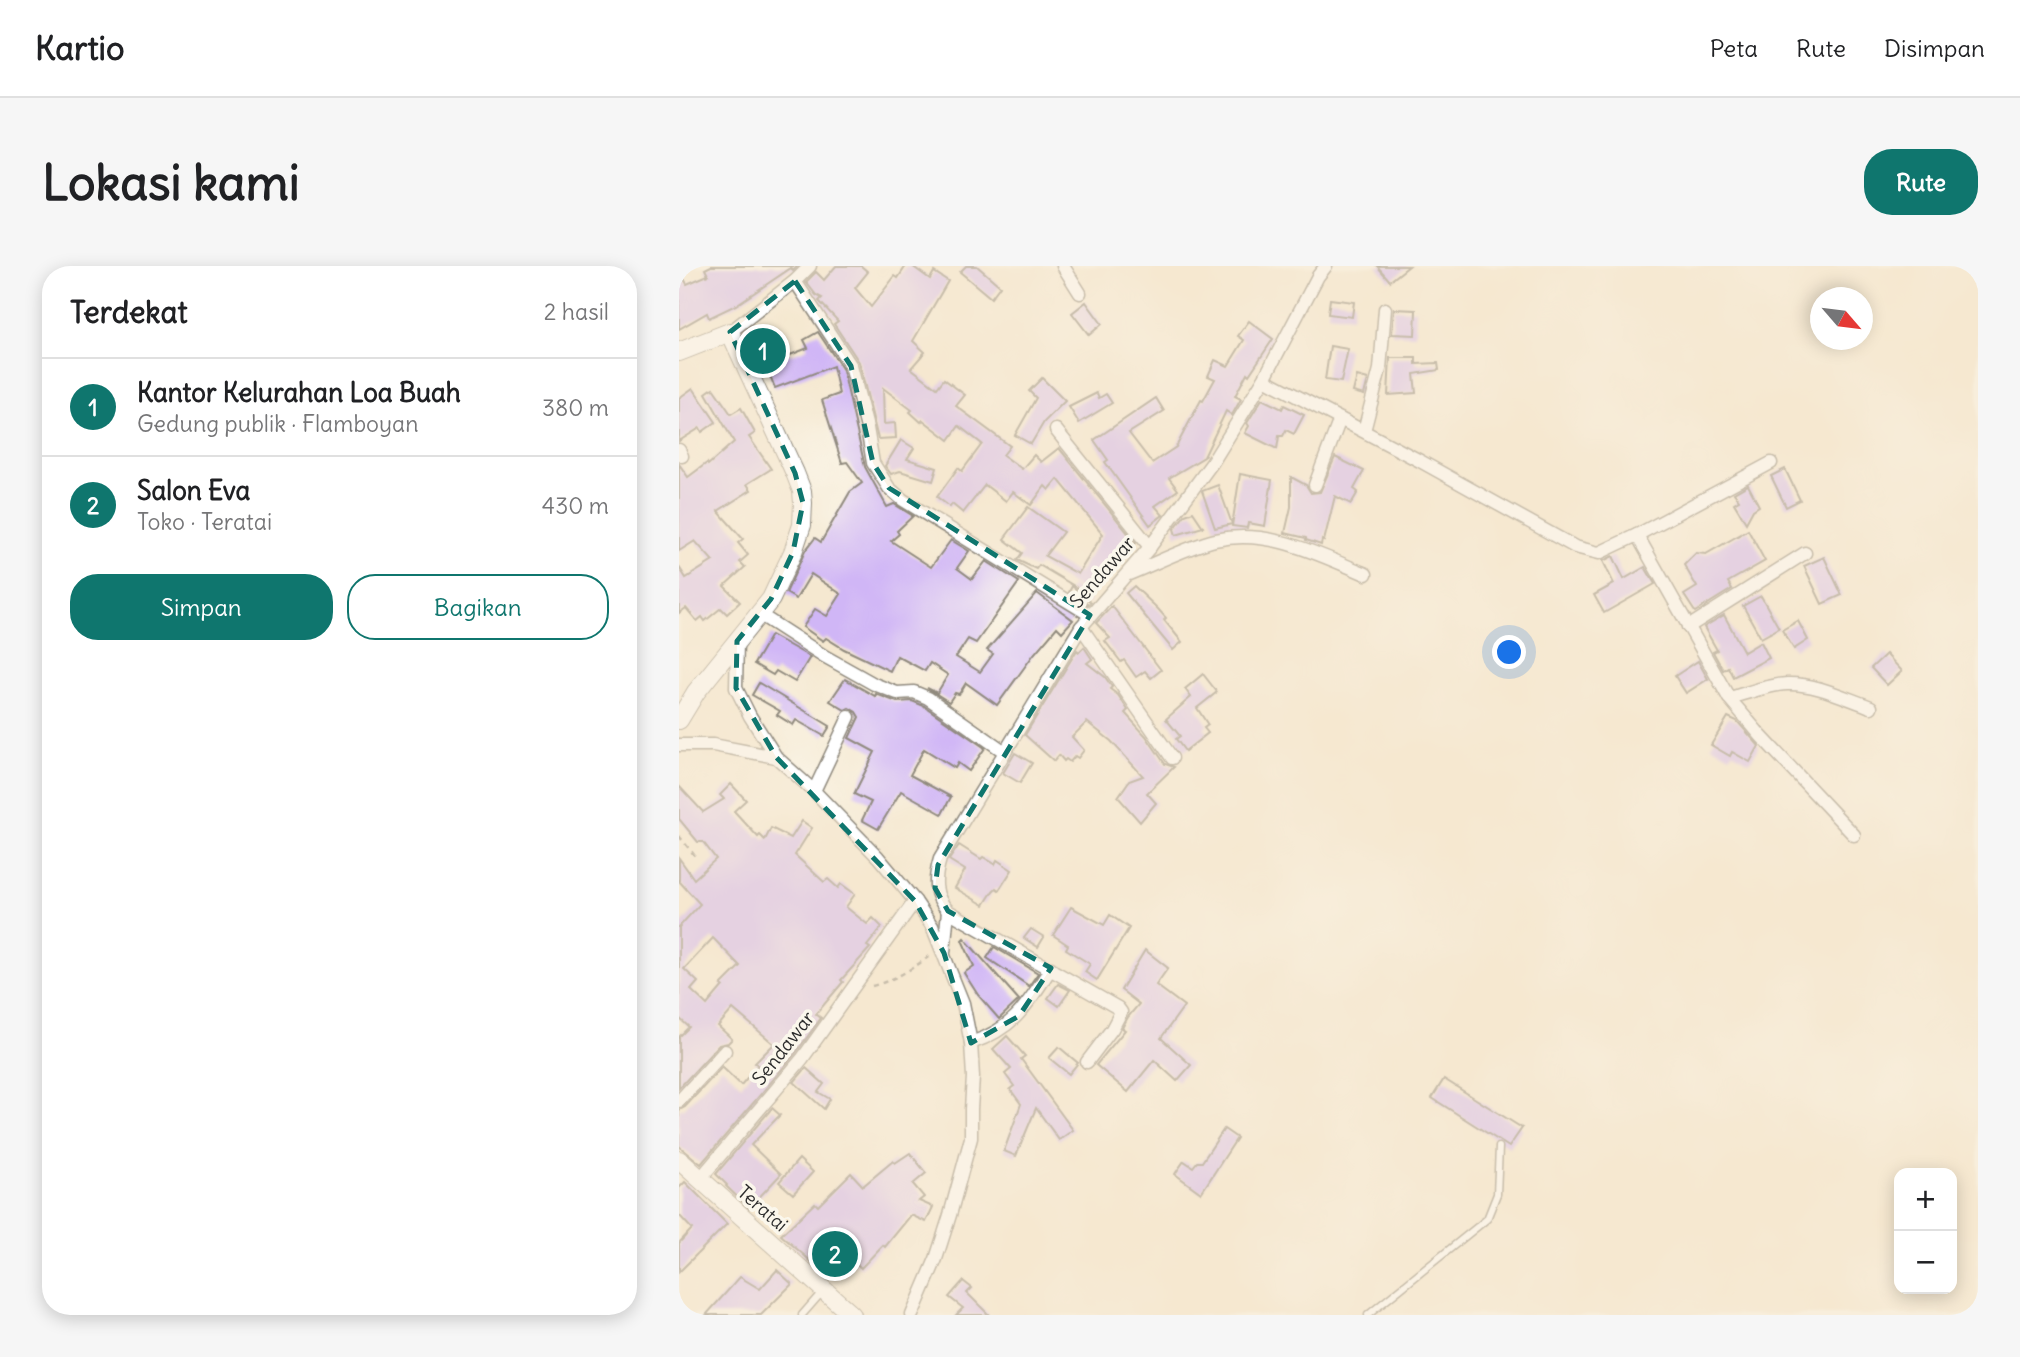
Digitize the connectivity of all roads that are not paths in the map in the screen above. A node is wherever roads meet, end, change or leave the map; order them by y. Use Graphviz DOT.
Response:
graph roads {
  1 [pos="810,266"];
  2 [pos="1063,266"];
  3 [pos="1326,266"];
  4 [pos="795,281"];
  5 [pos="1080,293"];
  6 [pos="1385,309"];
  7 [pos="730,332"];
  8 [pos="679,352"];
  9 [pos="1264,379"];
  10 [pos="1340,419"];
  11 [pos="1056,430"];
  12 [pos="1364,431"];
  13 [pos="1771,463"];
  14 [pos="1315,485"];
  15 [pos="1637,535"];
  16 [pos="1150,547"];
  17 [pos="1805,553"];
  18 [pos="1366,574"];
  19 [pos="1125,575"];
  20 [pos="759,614"];
  21 [pos="1090,615"];
  22 [pos="1081,627"];
  23 [pos="1688,627"];
  24 [pos="737,641"];
  25 [pos="1729,698"];
  26 [pos="1871,707"];
  27 [pos="849,717"];
  28 [pos="679,720"];
  29 [pos="679,745"];
  30 [pos="1005,752"];
  31 [pos="776,757"];
  32 [pos="1172,758"];
  33 [pos="814,791"];
  34 [pos="1854,835"];
  35 [pos="915,901"];
  36 [pos="948,911"];
  37 [pos="943,950"];
  38 [pos="1051,968"];
  39 [pos="971,1043"];
  40 [pos="725,1051"];
  41 [pos="1087,1062"];
  42 [pos="679,1101"];
  43 [pos="1499,1147"];
  44 [pos="679,1160"];
  45 [pos="699,1180"];
  46 [pos="825,1290"];
  47 [pos="802,1315"];
  48 [pos="852,1315"];
  49 [pos="912,1315"];
  50 [pos="1367,1315"];
  1 -- 4 [label="street"];
  2 -- 5 [label="street"];
  3 -- 9 [label="street, Sendawar"];
  4 -- 7 [label="street"];
  4 -- 21 [label="street"];
  6 -- 12 [label="street"];
  7 -- 8 [label="main road"];
  7 -- 20 [label="main road"];
  9 -- 10 [label="street"];
  9 -- 16 [label="street, Sendawar"];
  10 -- 12 [label="street"];
  10 -- 14 [label="street"];
  11 -- 16 [label="street"];
  12 -- 15 [label="street"];
  13 -- 15 [label="street"];
  15 -- 23 [label="street"];
  16 -- 19 [label="street, Sendawar"];
  17 -- 23 [label="street"];
  18 -- 19 [label="street"];
  19 -- 21 [label="street, Sendawar"];
  20 -- 24 [label="main road"];
  20 -- 30 [label="street"];
  21 -- 22 [label="street, Sendawar"];
  22 -- 30 [label="street, Sendawar"];
  22 -- 32 [label="street"];
  23 -- 25 [label="street"];
  24 -- 28 [label="main road"];
  24 -- 31 [label="street"];
  25 -- 26 [label="street"];
  25 -- 34 [label="street"];
  27 -- 33 [label="street"];
  29 -- 31 [label="street"];
  30 -- 36 [label="street, Sendawar"];
  31 -- 33 [label="street"];
  33 -- 35 [label="street"];
  35 -- 37 [label="street"];
  35 -- 45 [label="street, Sendawar"];
  36 -- 37 [label="street"];
  36 -- 38 [label="street"];
  37 -- 39 [label="street"];
  38 -- 39 [label="street"];
  38 -- 41 [label="street"];
  39 -- 49 [label="street"];
  40 -- 42 [label="street"];
  43 -- 50 [label="lane"];
  44 -- 45 [label="main road, Teratai"];
  45 -- 46 [label="main road, Teratai"];
  46 -- 47 [label="lane"];
  46 -- 48 [label="main road, Teratai"];
}
